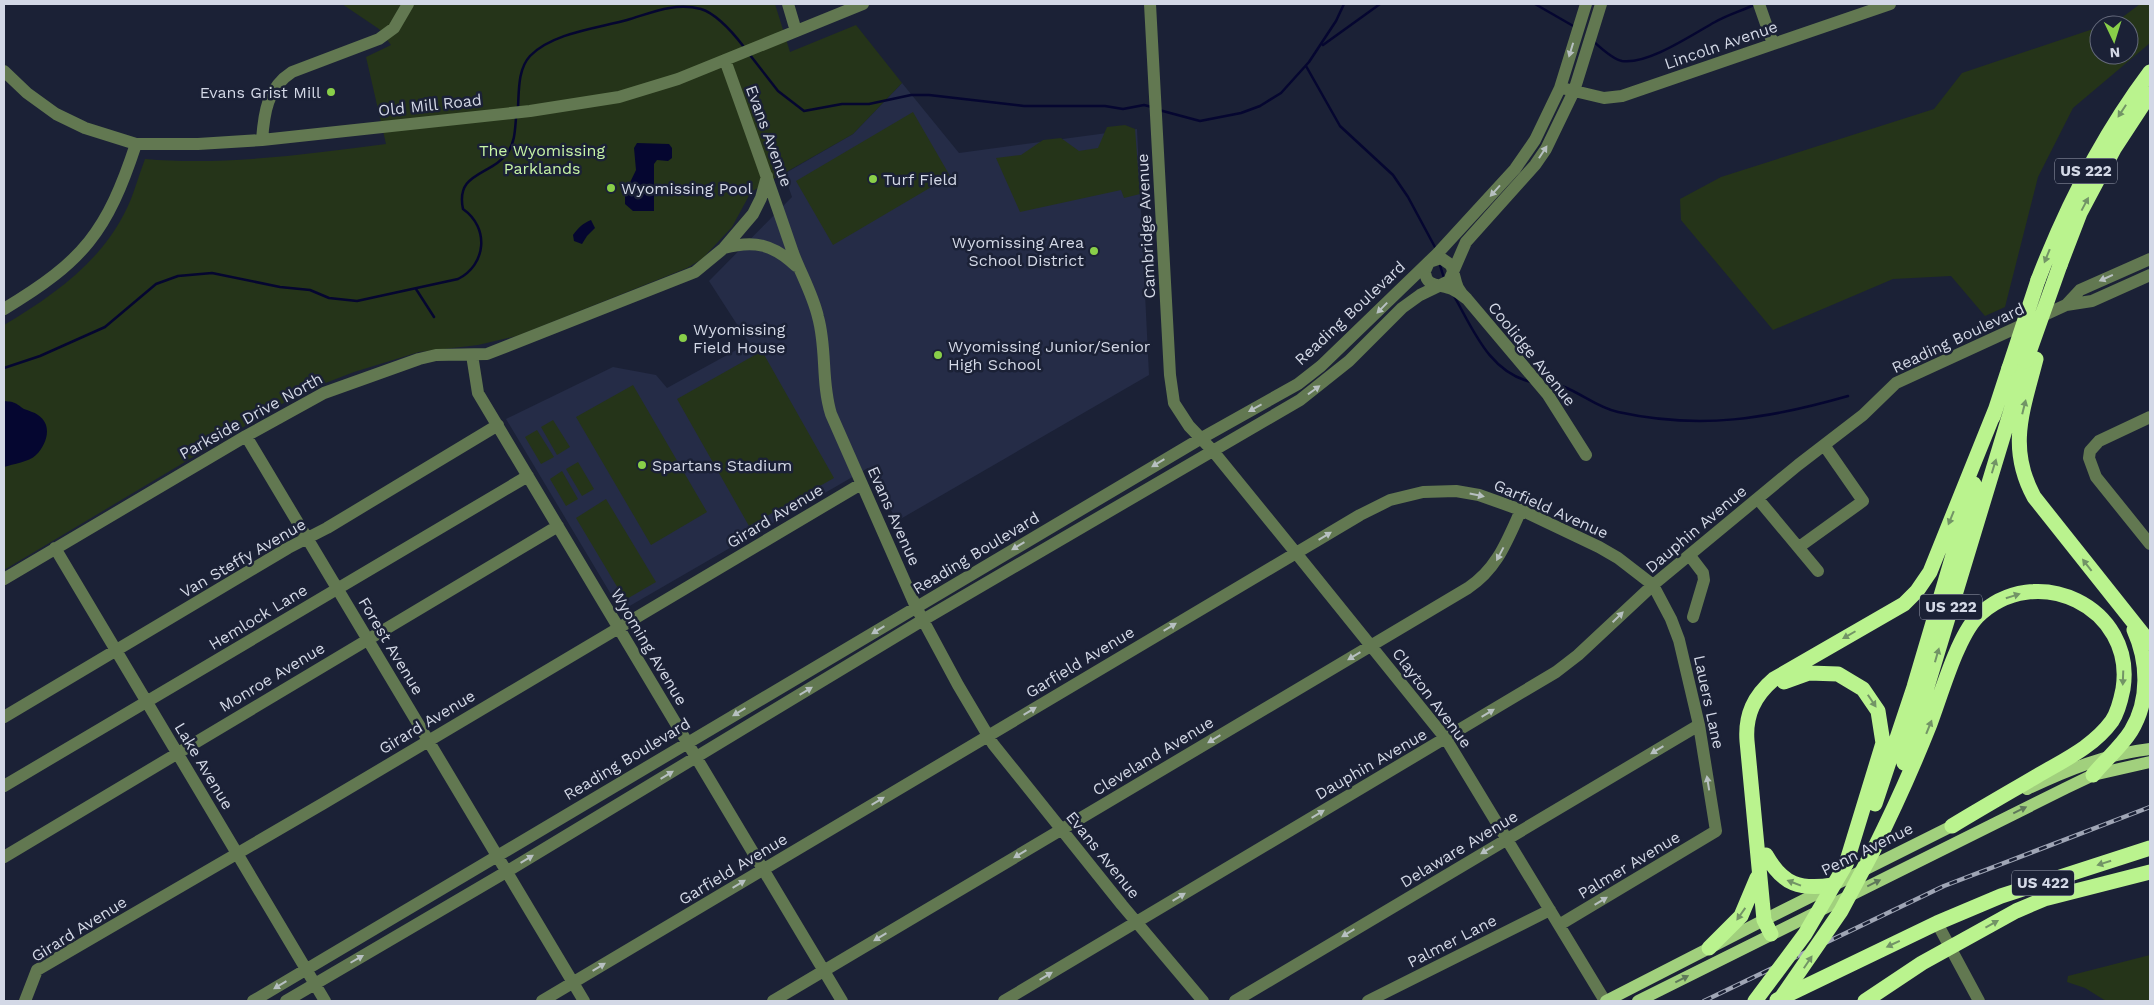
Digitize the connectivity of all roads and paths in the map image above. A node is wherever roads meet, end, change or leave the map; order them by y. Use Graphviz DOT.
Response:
graph roads {
  1 [pos="408,4"];
  2 [pos="788,4"];
  3 [pos="863,4"];
  4 [pos="1150,4"];
  5 [pos="1586,4"];
  6 [pos="1601,4"];
  7 [pos="1758,4"];
  8 [pos="1890,4"];
  9 [pos="796,31"];
  10 [pos="1772,44"];
  11 [pos="725,60"];
  12 [pos="4,71"];
  13 [pos="2150,72"];
  14 [pos="1560,88"];
  15 [pos="1574,91"];
  16 [pos="2150,94"];
  17 [pos="262,140"];
  18 [pos="136,144"];
  19 [pos="767,176"];
  20 [pos="724,248"];
  21 [pos="2150,259"];
  22 [pos="1429,262"];
  23 [pos="799,269"];
  24 [pos="1453,274"];
  25 [pos="2150,275"];
  26 [pos="1441,286"];
  27 [pos="1467,300"];
  28 [pos="2066,305"];
  29 [pos="4,309"];
  30 [pos="472,355"];
  31 [pos="2031,360"];
  32 [pos="1870,408"];
  33 [pos="1996,408"];
  34 [pos="2150,417"];
  35 [pos="498,424"];
  36 [pos="246,436"];
  37 [pos="1200,438"];
  38 [pos="1824,445"];
  39 [pos="1213,451"];
  40 [pos="1586,455"];
  41 [pos="528,476"];
  42 [pos="861,484"];
  43 [pos="1758,500"];
  44 [pos="1521,510"];
  45 [pos="558,526"];
  46 [pos="308,538"];
  47 [pos="2150,544"];
  48 [pos="1798,546"];
  49 [pos="55,548"];
  50 [pos="1296,552"];
  51 [pos="1690,556"];
  52 [pos="1818,571"];
  53 [pos="4,579"];
  54 [pos="1653,586"];
  55 [pos="338,589"];
  56 [pos="2117,603"];
  57 [pos="916,607"];
  58 [pos="1693,618"];
  59 [pos="923,620"];
  60 [pos="618,627"];
  61 [pos="368,640"];
  62 [pos="2150,643"];
  63 [pos="1371,646"];
  64 [pos="116,651"];
  65 [pos="147,702"];
  66 [pos="4,717"];
  67 [pos="1700,725"];
  68 [pos="988,736"];
  69 [pos="1446,739"];
  70 [pos="428,741"];
  71 [pos="686,743"];
  72 [pos="2150,749"];
  73 [pos="177,752"];
  74 [pos="2108,757"];
  75 [pos="696,758"];
  76 [pos="2150,762"];
  77 [pos="2093,775"];
  78 [pos="4,786"];
  79 [pos="1952,826"];
  80 [pos="1062,829"];
  81 [pos="1716,831"];
  82 [pos="1508,838"];
  83 [pos="2150,848"];
  84 [pos="1873,851"];
  85 [pos="237,854"];
  86 [pos="1766,855"];
  87 [pos="497,856"];
  88 [pos="4,857"];
  89 [pos="1846,864"];
  90 [pos="763,870"];
  91 [pos="506,872"];
  92 [pos="1760,872"];
  93 [pos="2150,872"];
  94 [pos="1833,885"];
  95 [pos="1550,910"];
  96 [pos="1767,918"];
  97 [pos="1137,922"];
  98 [pos="1937,923"];
  99 [pos="1559,926"];
  100 [pos="1771,934"];
  101 [pos="1709,948"];
  102 [pos="1950,948"];
  103 [pos="306,969"];
  104 [pos="824,971"];
  105 [pos="573,983"];
  106 [pos="315,984"];
  107 [pos="1975,1000"];
  108 [pos="25,1001"];
  109 [pos="253,1001"];
  110 [pos="286,1001"];
  111 [pos="325,1001"];
  112 [pos="542,1001"];
  113 [pos="584,1001"];
  114 [pos="773,1001"];
  115 [pos="842,1001"];
  116 [pos="1004,1001"];
  117 [pos="1203,1001"];
  118 [pos="1235,1001"];
  119 [pos="1368,1001"];
  120 [pos="1606,1001"];
  121 [pos="1638,1001"];
  122 [pos="1755,1001"];
  123 [pos="1775,1001"];
  124 [pos="1779,1001"];
  125 [pos="1865,1001"];
  1 -- 17 [label="street"];
  2 -- 9 [label="street"];
  3 -- 9 [label="street, Old Mill Road"];
  4 -- 37 [label="street, Cambridge Avenue"];
  5 -- 14 [label="street, Reading Boulevard, one-way"];
  6 -- 15 [label="street, Reading Boulevard"];
  7 -- 10 [label="street"];
  8 -- 10 [label="street, Lincoln Avenue"];
  9 -- 11 [label="street, Old Mill Road"];
  10 -- 15 [label="street, Lincoln Avenue"];
  11 -- 17 [label="street, Old Mill Road"];
  11 -- 19 [label="street, Evans Avenue"];
  12 -- 18 [label="street, Old Mill Road"];
  13 -- 33 [label="highway, US 222, one-way, bridge"];
  14 -- 15 [label="street, Lincoln Avenue"];
  14 -- 22 [label="street, Reading Boulevard, one-way"];
  24 -- 15 [label="street, Reading Boulevard, one-way"];
  31 -- 16 [label="highway, US 222, one-way, bridge"];
  17 -- 18 [label="street, Old Mill Road"];
  18 -- 29 [label="street"];
  19 -- 20 [label="street, Parkside Drive North"];
  19 -- 23 [label="street, Evans Avenue"];
  20 -- 23 [label="street, Parkside Drive North"];
  20 -- 30 [label="street, Parkside Drive North"];
  21 -- 28 [label="street, Reading Boulevard, one-way"];
  22 -- 24 [label="street, Coolidge Avenue"];
  22 -- 26 [label="street, Coolidge Avenue"];
  22 -- 37 [label="street, Reading Boulevard, one-way"];
  23 -- 42 [label="street, Evans Avenue"];
  24 -- 26 [label="street, Reading Boulevard"];
  24 -- 27 [label="street, Coolidge Avenue"];
  25 -- 28 [label="street, Reading Boulevard"];
  26 -- 27 [label="street, Coolidge Avenue"];
  39 -- 26 [label="street, Reading Boulevard, one-way"];
  27 -- 40 [label="street, Coolidge Avenue"];
  28 -- 32 [label="street, Reading Boulevard"];
  30 -- 35 [label="street, Wyoming Avenue"];
  30 -- 36 [label="street, Parkside Drive North"];
  56 -- 31 [label="highway, one-way"];
  84 -- 31 [label="highway, US 222, one-way"];
  32 -- 38 [label="street, Dauphin Avenue"];
  33 -- 89 [label="highway, US 222"];
  33 -- 92 [label="highway, one-way"];
  34 -- 47 [label="street"];
  35 -- 41 [label="street, Wyoming Avenue"];
  35 -- 46 [label="street, Van Steffy Avenue"];
  36 -- 46 [label="street, Forest Avenue"];
  36 -- 49 [label="street, Parkside Drive North"];
  37 -- 39 [label="street, Clayton Avenue"];
  37 -- 57 [label="street, Reading Boulevard, one-way"];
  38 -- 43 [label="street, Dauphin Avenue"];
  38 -- 48 [label="street"];
  39 -- 50 [label="street, Clayton Avenue"];
  39 -- 59 [label="street, Reading Boulevard"];
  41 -- 45 [label="street, Wyoming Avenue"];
  41 -- 55 [label="street, Hemlock Lane"];
  42 -- 57 [label="street, Evans Avenue"];
  42 -- 60 [label="street, Girard Avenue"];
  43 -- 48 [label="street"];
  43 -- 51 [label="street, Dauphin Avenue"];
  50 -- 44 [label="street, Garfield Avenue, one-way"];
  44 -- 54 [label="street, Garfield Avenue"];
  44 -- 63 [label="street, Cleveland Avenue, one-way"];
  45 -- 60 [label="street, Wyoming Avenue"];
  45 -- 61 [label="street, Monroe Avenue"];
  46 -- 55 [label="street, Forest Avenue"];
  46 -- 64 [label="street, Van Steffy Avenue"];
  48 -- 52 [label="street"];
  49 -- 53 [label="street, Parkside Drive North"];
  49 -- 64 [label="street, Lake Avenue"];
  50 -- 63 [label="street, Clayton Avenue"];
  68 -- 50 [label="street, Garfield Avenue, one-way"];
  51 -- 54 [label="street, Dauphin Avenue"];
  51 -- 58 [label="street"];
  54 -- 67 [label="street, Lauers Lane"];
  69 -- 54 [label="street, Dauphin Avenue, one-way"];
  55 -- 61 [label="street, Forest Avenue"];
  55 -- 65 [label="street, Hemlock Lane"];
  56 -- 62 [label="highway"];
  56 -- 74 [label="highway"];
  57 -- 59 [label="street, Evans Avenue"];
  57 -- 71 [label="street, Reading Boulevard, one-way"];
  59 -- 68 [label="street, Evans Avenue"];
  75 -- 59 [label="street, Reading Boulevard, one-way"];
  60 -- 70 [label="street, Girard Avenue"];
  60 -- 71 [label="street, Wyoming Avenue"];
  61 -- 70 [label="street, Forest Avenue"];
  61 -- 73 [label="street, Monroe Avenue"];
  63 -- 69 [label="street, Clayton Avenue"];
  63 -- 80 [label="street, Cleveland Avenue, one-way"];
  64 -- 65 [label="street, Lake Avenue"];
  64 -- 66 [label="street, Van Steffy Avenue"];
  65 -- 73 [label="street, Lake Avenue"];
  65 -- 78 [label="street, Hemlock Lane"];
  81 -- 67 [label="street, Lauers Lane, one-way"];
  67 -- 82 [label="street, Delaware Avenue, one-way"];
  68 -- 80 [label="street, Evans Avenue"];
  90 -- 68 [label="street, Garfield Avenue, one-way"];
  69 -- 82 [label="street, Clayton Avenue"];
  97 -- 69 [label="street, Dauphin Avenue, one-way"];
  70 -- 85 [label="street, Girard Avenue"];
  70 -- 87 [label="street, Forest Avenue"];
  71 -- 75 [label="street, Wyoming Avenue"];
  71 -- 87 [label="street, Reading Boulevard"];
  72 -- 74 [label="main road, Penn Avenue"];
  73 -- 85 [label="street, Lake Avenue"];
  73 -- 88 [label="street, Monroe Avenue"];
  74 -- 77 [label="highway"];
  74 -- 79 [label="main road, Penn Avenue"];
  75 -- 90 [label="street, Wyoming Avenue"];
  91 -- 75 [label="street, Reading Boulevard, one-way"];
  76 -- 77 [label="main road, Penn Avenue"];
  100 -- 77 [label="main road, Penn Avenue, one-way"];
  84 -- 79 [label="highway, one-way"];
  79 -- 94 [label="main road, Penn Avenue"];
  80 -- 97 [label="street, Evans Avenue"];
  80 -- 104 [label="street, Cleveland Avenue, one-way"];
  99 -- 81 [label="street, Palmer Avenue, one-way"];
  82 -- 95 [label="street, Clayton Avenue"];
  82 -- 118 [label="street, Delaware Avenue, one-way"];
  83 -- 98 [label="highway, US 422, one-way"];
  124 -- 84 [label="highway, US 222, one-way, bridge"];
  85 -- 103 [label="street, Lake Avenue"];
  85 -- 108 [label="street, Girard Avenue"];
  86 -- 89 [label="highway, one-way"];
  94 -- 86 [label="highway, one-way"];
  86 -- 96 [label="highway"];
  87 -- 91 [label="street, Forest Avenue"];
  87 -- 103 [label="street, Reading Boulevard"];
  89 -- 122 [label="highway, US 222, bridge"];
  90 -- 104 [label="street, Wyoming Avenue"];
  105 -- 90 [label="street, Garfield Avenue, one-way"];
  91 -- 105 [label="street, Forest Avenue"];
  106 -- 91 [label="street, Reading Boulevard, one-way"];
  92 -- 96 [label="highway"];
  92 -- 101 [label="highway, one-way"];
  102 -- 93 [label="highway, US 422, one-way"];
  94 -- 96 [label="main road, Penn Avenue"];
  95 -- 99 [label="street, Clayton Avenue"];
  95 -- 119 [label="street, Palmer Lane"];
  96 -- 100 [label="highway"];
  96 -- 101 [label="main road, Penn Avenue"];
  116 -- 97 [label="street, Dauphin Avenue, one-way"];
  97 -- 117 [label="street, Evans Avenue"];
  98 -- 102 [label="street"];
  98 -- 123 [label="highway, US 422, one-way"];
  99 -- 120 [label="street, Clayton Avenue"];
  121 -- 100 [label="main road, Penn Avenue, one-way"];
  101 -- 120 [label="main road, Penn Avenue"];
  102 -- 107 [label="street"];
  102 -- 125 [label="highway, US 422"];
  103 -- 106 [label="street, Lake Avenue"];
  103 -- 109 [label="street, Reading Boulevard, one-way"];
  104 -- 114 [label="street, Cleveland Avenue"];
  104 -- 115 [label="street, Wyoming Avenue"];
  105 -- 112 [label="street, Garfield Avenue"];
  105 -- 113 [label="street, Forest Avenue"];
  106 -- 110 [label="street, Reading Boulevard"];
  106 -- 111 [label="street, Lake Avenue"];
}
